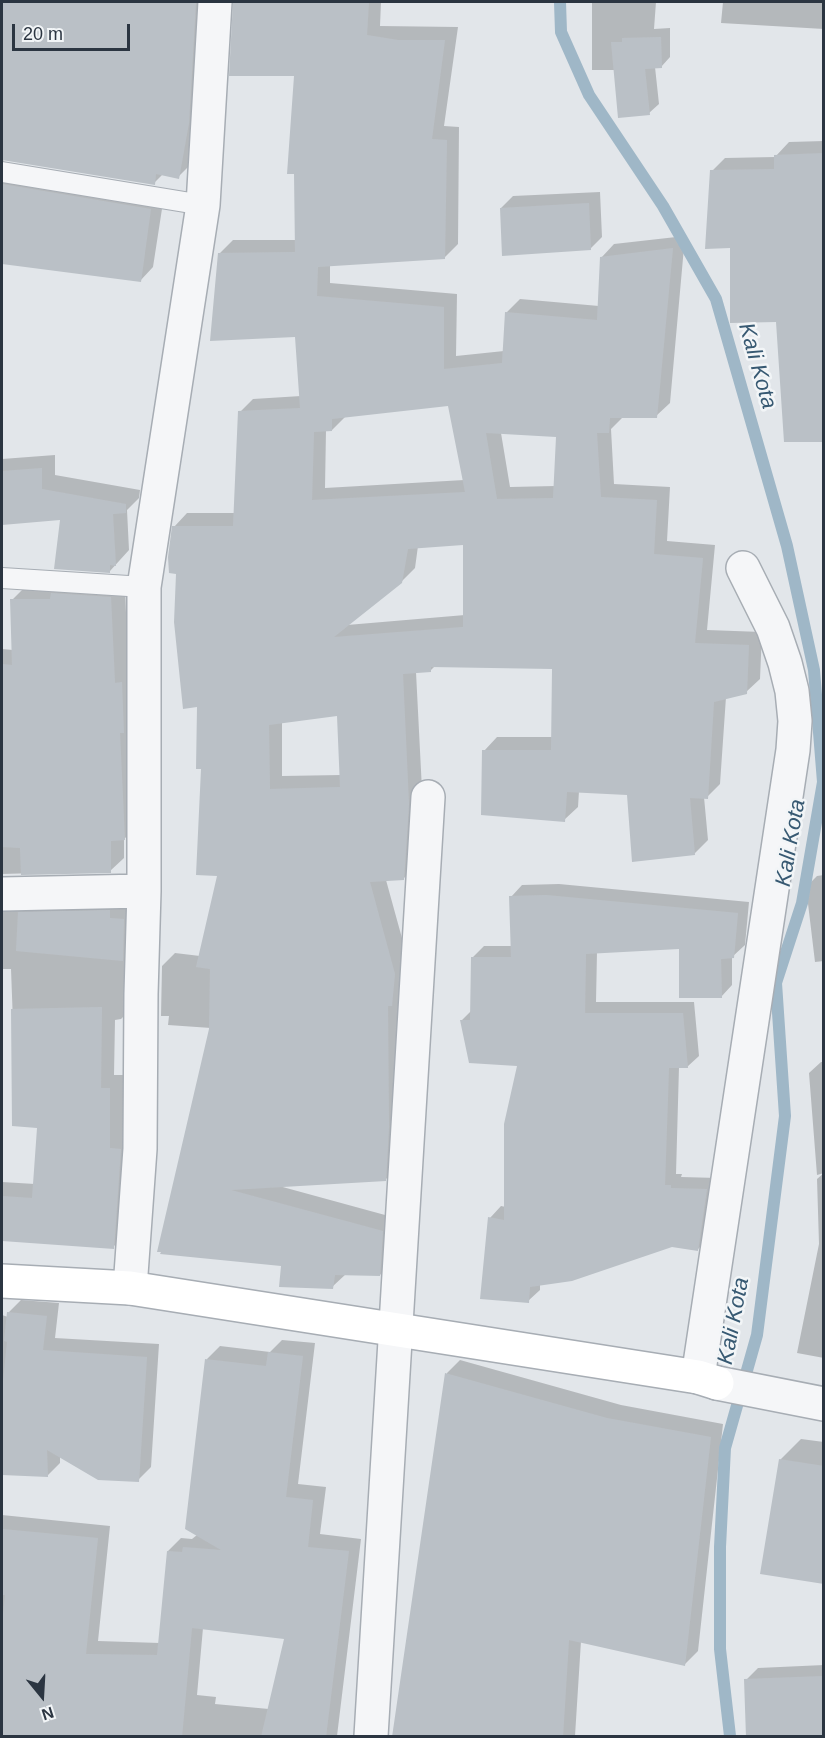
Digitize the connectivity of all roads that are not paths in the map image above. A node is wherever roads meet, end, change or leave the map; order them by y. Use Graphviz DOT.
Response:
graph roads {
  1 [pos="215,2"];
  2 [pos="2,172"];
  3 [pos="203,205"];
  4 [pos="743,568"];
  5 [pos="2,578"];
  6 [pos="144,587"];
  7 [pos="428,797"];
  8 [pos="144,891"];
  9 [pos="2,894"];
  10 [pos="2,1281"];
  11 [pos="130,1288"];
  12 [pos="396,1331"];
  13 [pos="708,1380"];
  14 [pos="824,1404"];
  15 [pos="371,1737"];
  1 -- 3 [label="street"];
  2 -- 3 [label="lane"];
  3 -- 6 [label="street"];
  4 -- 13 [label="street"];
  5 -- 6 [label="lane"];
  6 -- 8 [label="street"];
  7 -- 12 [label="street"];
  8 -- 9 [label="street"];
  8 -- 11 [label="street"];
  10 -- 11 [label="street"];
  11 -- 12 [label="street"];
  12 -- 13 [label="street"];
  12 -- 15 [label="street"];
  13 -- 14 [label="street"];
}
